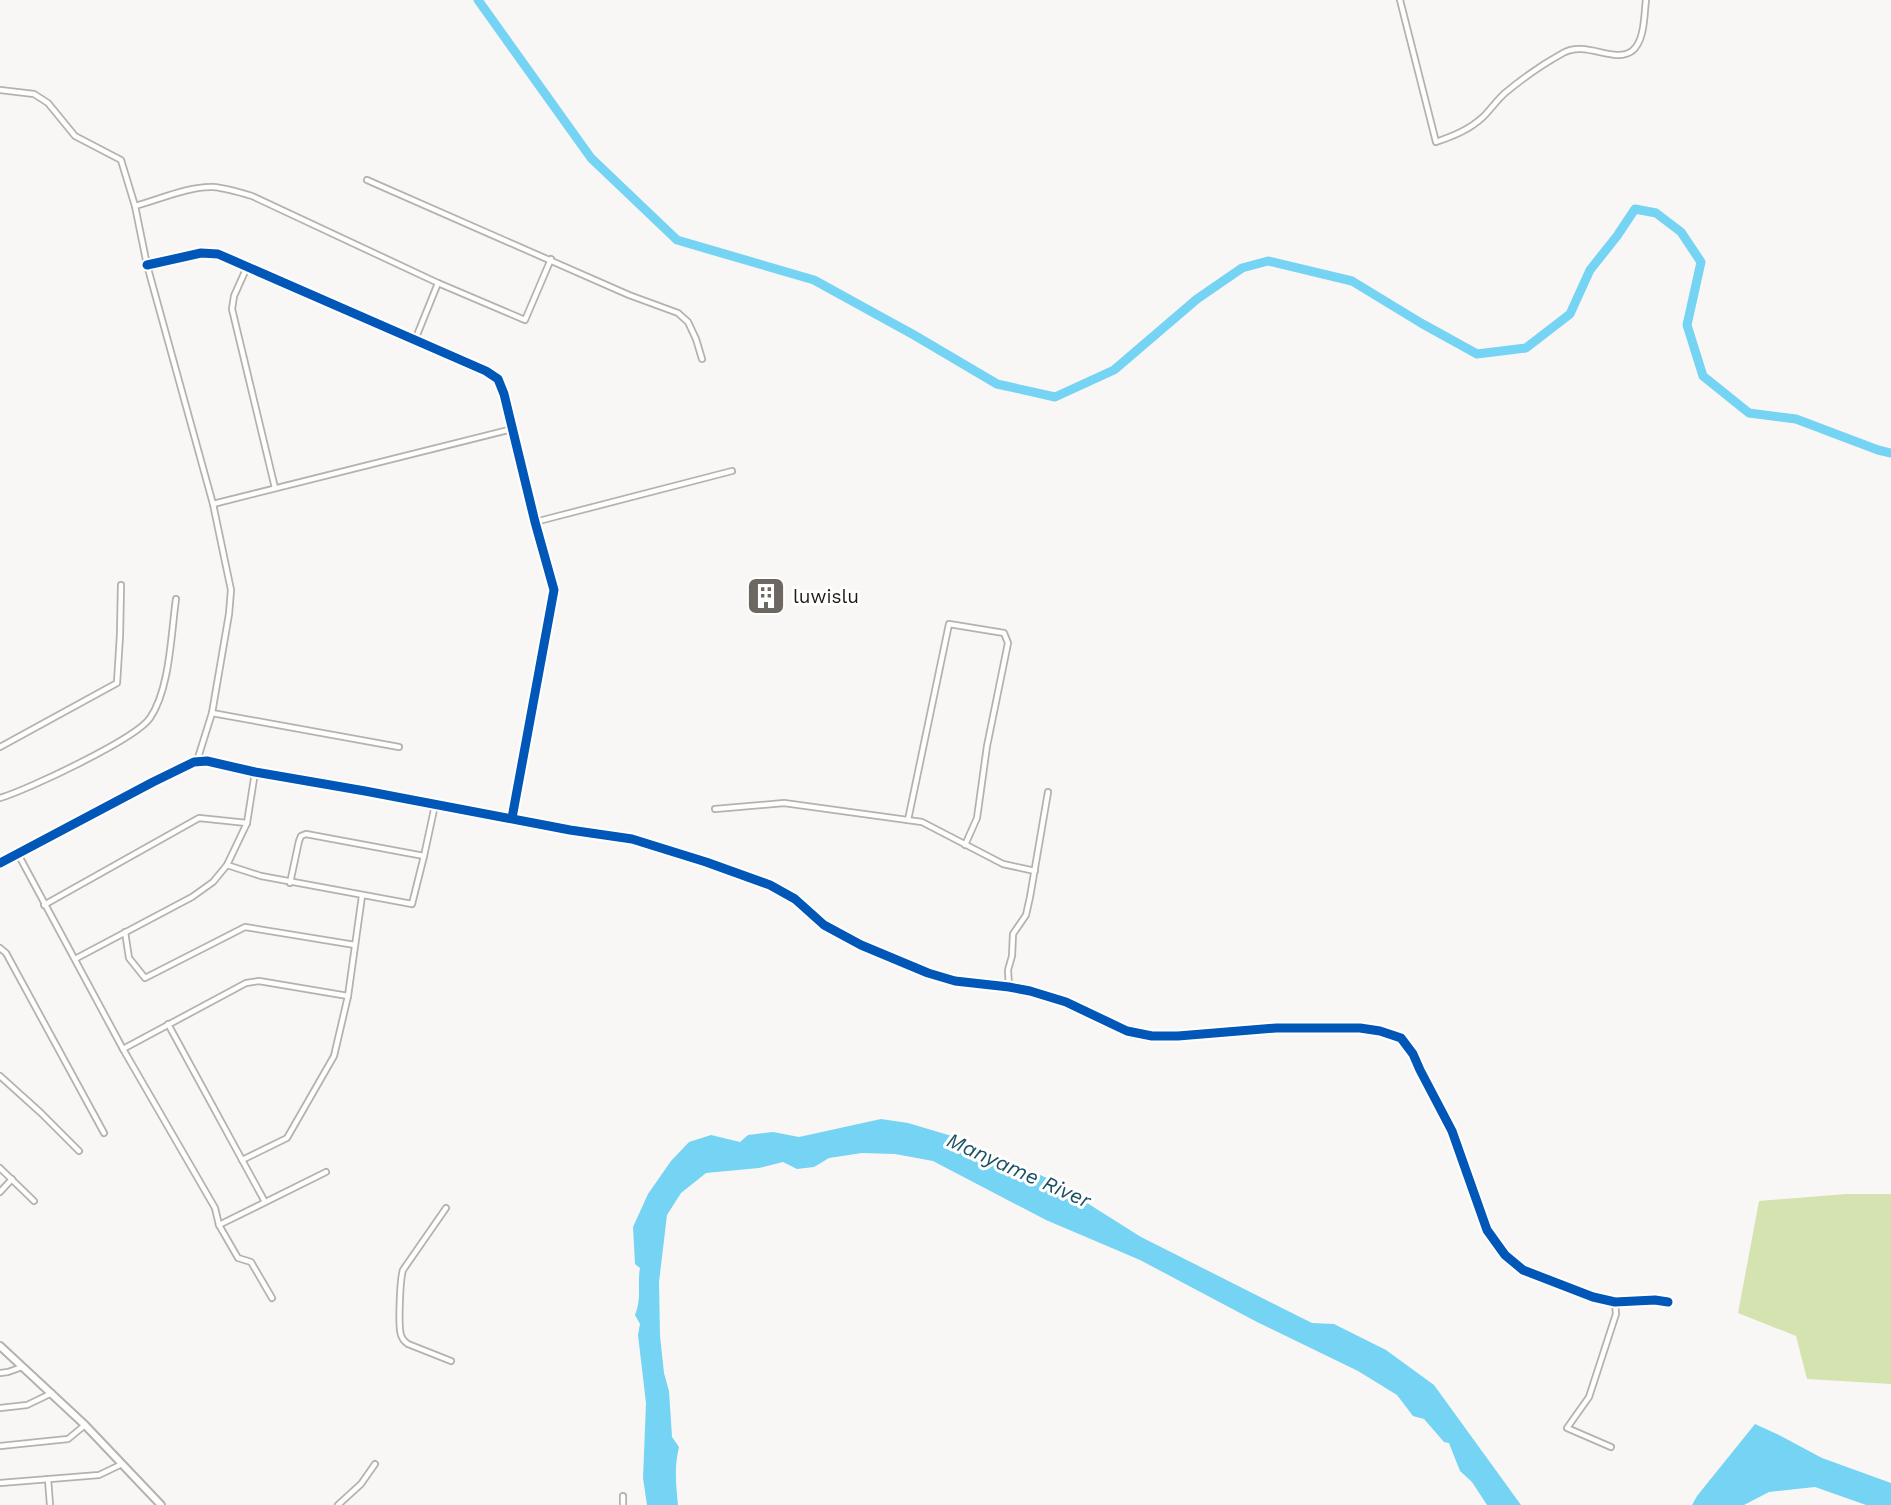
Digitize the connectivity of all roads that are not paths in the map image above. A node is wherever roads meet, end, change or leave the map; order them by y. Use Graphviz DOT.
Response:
graph roads {
  1 [pos="1400,0"];
  2 [pos="1646,0"];
  3 [pos="0,90"];
  4 [pos="367,180"];
  5 [pos="135,206"];
  6 [pos="551,259"];
  7 [pos="147,265"];
  8 [pos="247,267"];
  9 [pos="438,283"];
  10 [pos="415,340"];
  11 [pos="702,359"];
  12 [pos="512,429"];
  13 [pos="732,471"];
  14 [pos="275,488"];
  15 [pos="213,504"];
  16 [pos="535,522"];
  17 [pos="121,585"];
  18 [pos="176,599"];
  19 [pos="212,713"];
  20 [pos="0,747"];
  21 [pos="399,747"];
  22 [pos="197,761"];
  23 [pos="255,772"];
  24 [pos="1048,792"];
  25 [pos="0,798"];
  26 [pos="435,805"];
  27 [pos="715,809"];
  28 [pos="512,818"];
  29 [pos="908,820"];
  30 [pos="247,823"];
  31 [pos="965,845"];
  32 [pos="18,854"];
  33 [pos="424,856"];
  34 [pos="0,863"];
  35 [pos="227,864"];
  36 [pos="1035,871"];
  37 [pos="290,883"];
  38 [pos="362,896"];
  39 [pos="44,905"];
  40 [pos="125,932"];
  41 [pos="355,944"];
  42 [pos="0,948"];
  43 [pos="75,959"];
  44 [pos="1009,987"];
  45 [pos="348,996"];
  46 [pos="168,1024"];
  47 [pos="123,1049"];
  48 [pos="0,1076"];
  49 [pos="104,1133"];
  50 [pos="79,1152"];
  51 [pos="242,1160"];
  52 [pos="0,1168"];
  53 [pos="326,1172"];
  54 [pos="12,1179"];
  55 [pos="0,1192"];
  56 [pos="34,1201"];
  57 [pos="265,1202"];
  58 [pos="446,1208"];
  59 [pos="219,1225"];
  60 [pos="272,1298"];
  61 [pos="1615,1302"];
  62 [pos="1668,1302"];
  63 [pos="0,1346"];
  64 [pos="451,1361"];
  65 [pos="23,1366"];
  66 [pos="0,1373"];
  67 [pos="52,1393"];
  68 [pos="0,1408"];
  69 [pos="85,1425"];
  70 [pos="0,1446"];
  71 [pos="1611,1447"];
  72 [pos="123,1464"];
  73 [pos="376,1464"];
  74 [pos="48,1479"];
  75 [pos="0,1483"];
  76 [pos="623,1496"];
  77 [pos="341,1504"];
  78 [pos="50,1505"];
  79 [pos="161,1505"];
  80 [pos="623,1505"];
  1 -- 2 [label="street"];
  3 -- 5 [label="street"];
  4 -- 6 [label="street"];
  5 -- 7 [label="street"];
  5 -- 9 [label="street"];
  6 -- 9 [label="street"];
  6 -- 11 [label="street"];
  7 -- 8 [label="street"];
  7 -- 15 [label="street"];
  8 -- 10 [label="street"];
  8 -- 14 [label="street"];
  9 -- 10 [label="street"];
  10 -- 12 [label="street"];
  12 -- 14 [label="street"];
  12 -- 16 [label="street"];
  13 -- 16 [label="street"];
  14 -- 15 [label="street"];
  15 -- 19 [label="street"];
  16 -- 28 [label="street"];
  17 -- 20 [label="street"];
  18 -- 25 [label="street"];
  19 -- 21 [label="street"];
  19 -- 22 [label="street"];
  22 -- 23 [label="street"];
  22 -- 32 [label="street"];
  23 -- 26 [label="street"];
  23 -- 30 [label="street"];
  24 -- 36 [label="street"];
  26 -- 28 [label="street"];
  26 -- 33 [label="street"];
  27 -- 29 [label="street"];
  28 -- 44 [label="street"];
  29 -- 31 [label="street"];
  29 -- 31 [label="street"];
  30 -- 35 [label="street"];
  30 -- 39 [label="street"];
  31 -- 36 [label="street"];
  32 -- 34 [label="street"];
  32 -- 39 [label="street"];
  33 -- 37 [label="street"];
  33 -- 38 [label="street"];
  35 -- 37 [label="street"];
  35 -- 40 [label="street"];
  36 -- 44 [label="street"];
  37 -- 38 [label="street"];
  38 -- 41 [label="street"];
  39 -- 43 [label="street"];
  40 -- 41 [label="street"];
  40 -- 43 [label="street"];
  41 -- 45 [label="street"];
  42 -- 49 [label="street"];
  43 -- 47 [label="street"];
  44 -- 61 [label="street"];
  45 -- 46 [label="street"];
  45 -- 51 [label="street"];
  46 -- 47 [label="street"];
  46 -- 51 [label="street"];
  47 -- 59 [label="street"];
  48 -- 50 [label="street"];
  51 -- 57 [label="street"];
  52 -- 54 [label="street"];
  53 -- 57 [label="street"];
  54 -- 55 [label="street"];
  54 -- 56 [label="street"];
  57 -- 59 [label="street"];
  58 -- 64 [label="street"];
  59 -- 60 [label="street"];
  61 -- 62 [label="street"];
  61 -- 71 [label="street"];
  63 -- 65 [label="main road"];
  65 -- 66 [label="street"];
  65 -- 67 [label="main road"];
  67 -- 68 [label="street"];
  67 -- 69 [label="main road"];
  69 -- 70 [label="street"];
  69 -- 72 [label="main road"];
  72 -- 74 [label="street"];
  72 -- 79 [label="main road"];
  73 -- 77 [label="street"];
  74 -- 75 [label="street"];
  74 -- 78 [label="street"];
  76 -- 80 [label="street"];
}
